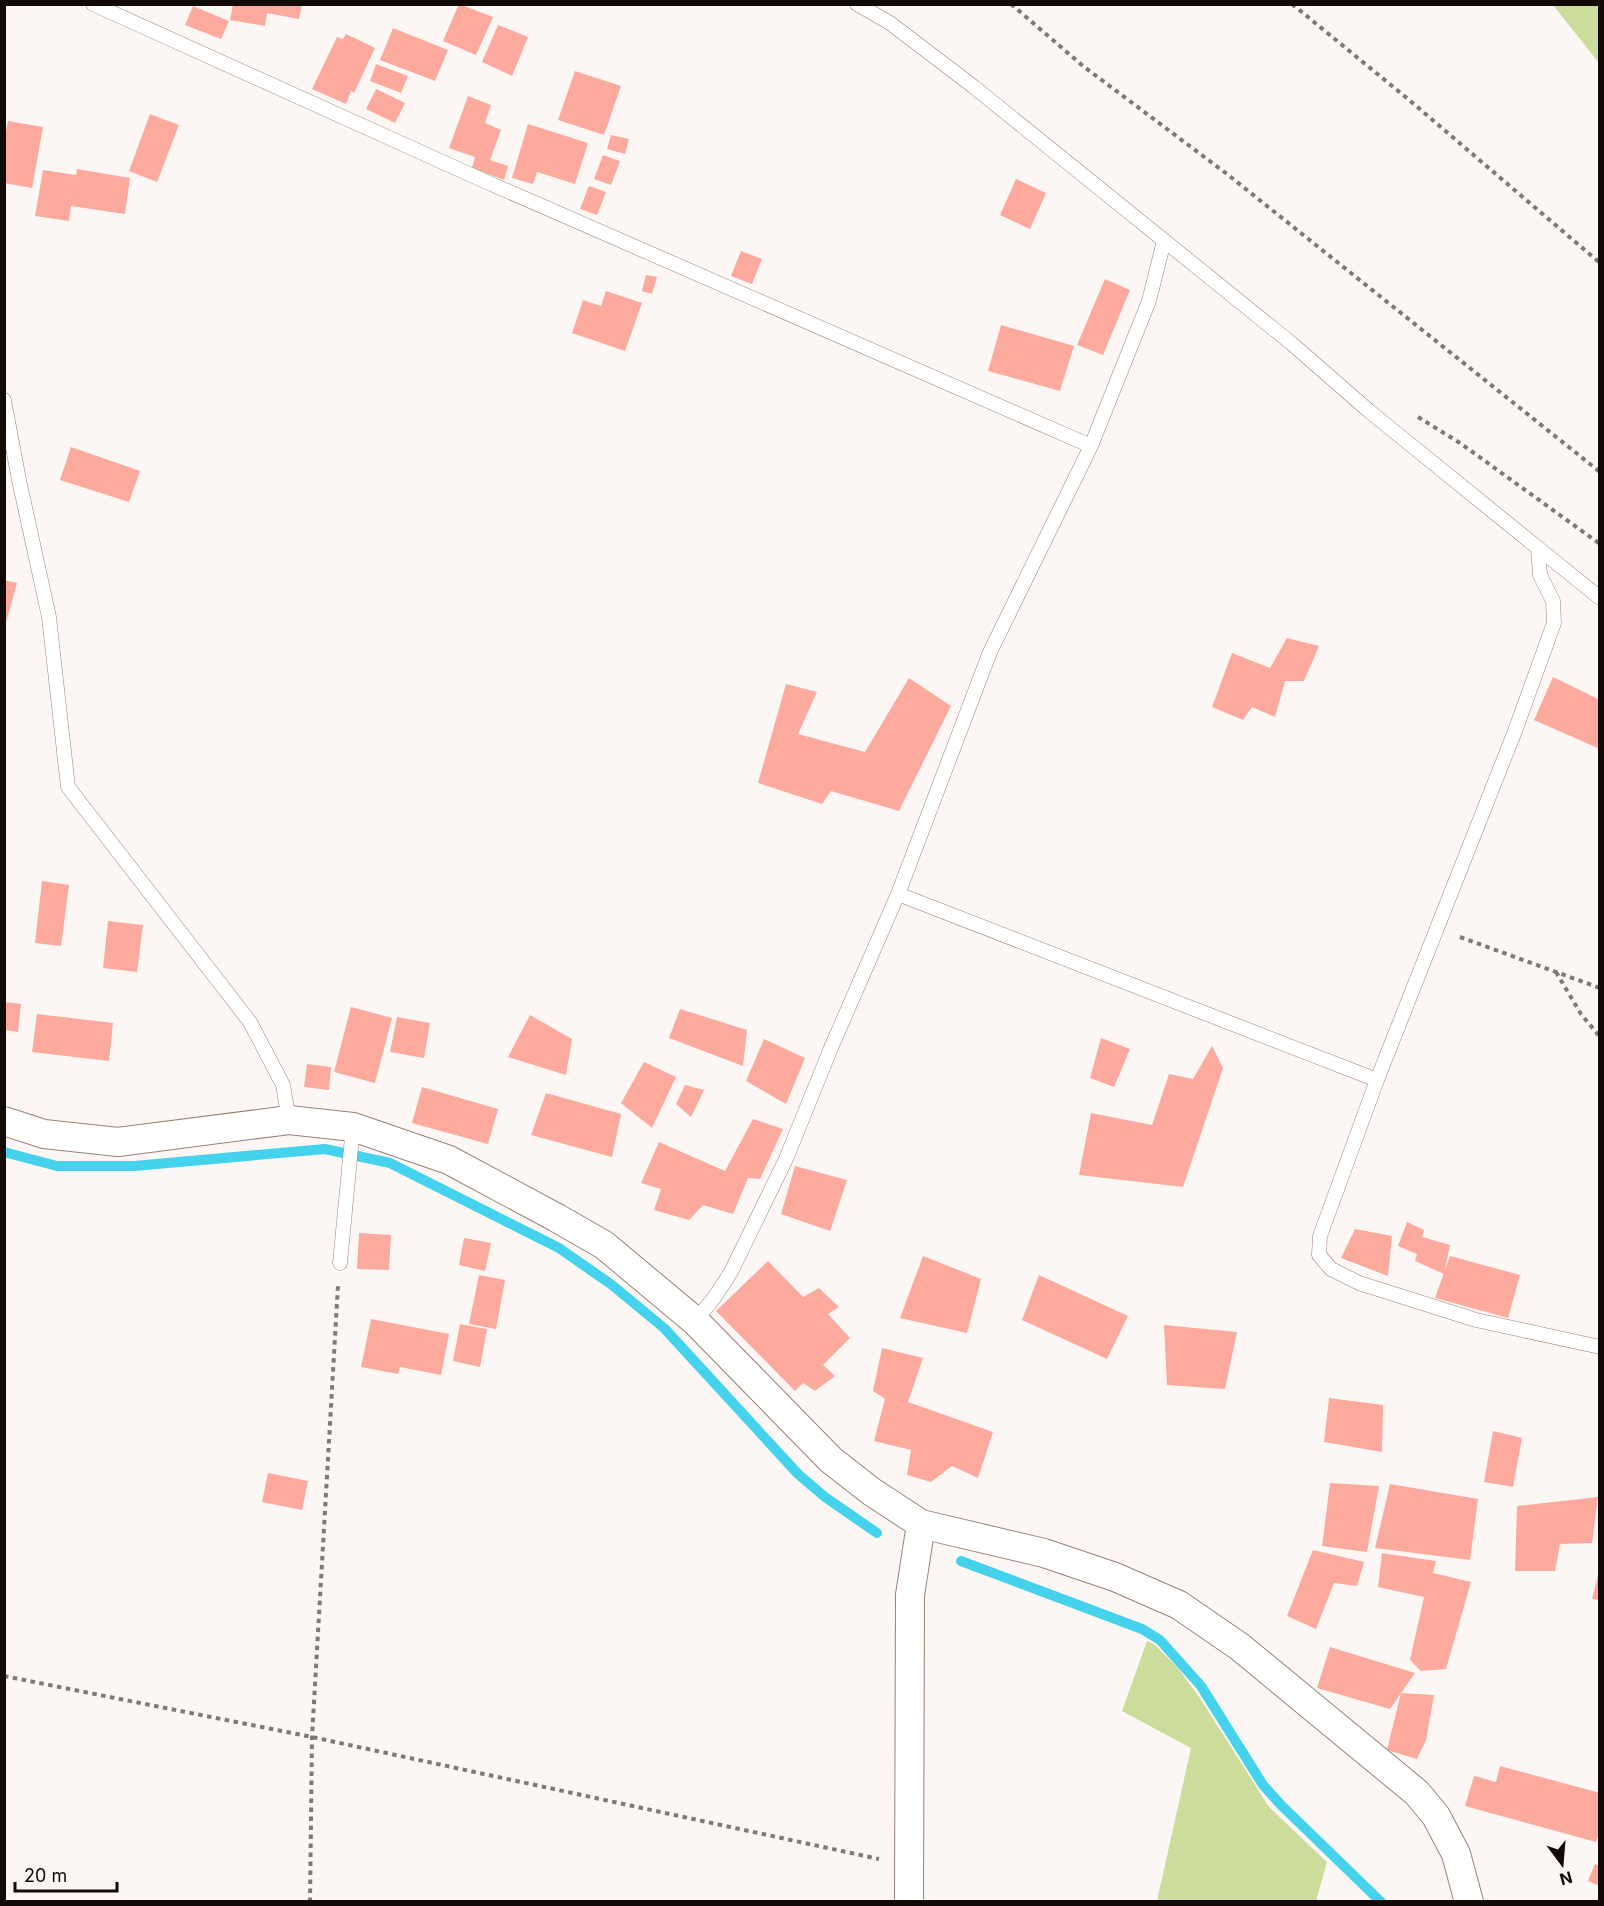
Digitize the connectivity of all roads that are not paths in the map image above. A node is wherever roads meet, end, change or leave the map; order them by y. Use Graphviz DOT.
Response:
graph roads {
  1 [pos="93,4"];
  2 [pos="857,4"];
  3 [pos="1164,241"];
  4 [pos="4,400"];
  5 [pos="1091,446"];
  6 [pos="1538,548"];
  7 [pos="1599,598"];
  8 [pos="898,894"];
  9 [pos="1377,1080"];
  10 [pos="289,1120"];
  11 [pos="4,1121"];
  12 [pos="352,1135"];
  13 [pos="340,1263"];
  14 [pos="695,1321"];
  15 [pos="1599,1347"];
  16 [pos="921,1524"];
  17 [pos="909,1902"];
  18 [pos="1469,1902"];
  1 -- 5 [label="lane"];
  2 -- 3 [label="lane"];
  3 -- 5 [label="lane"];
  3 -- 6 [label="lane"];
  4 -- 10 [label="lane"];
  5 -- 8 [label="lane"];
  6 -- 7 [label="lane"];
  6 -- 9 [label="lane"];
  8 -- 9 [label="lane"];
  8 -- 14 [label="lane"];
  9 -- 15 [label="lane"];
  10 -- 11 [label="street"];
  10 -- 12 [label="street"];
  12 -- 13 [label="lane"];
  12 -- 14 [label="street"];
  14 -- 16 [label="street"];
  16 -- 17 [label="street"];
  16 -- 18 [label="street"];
}
